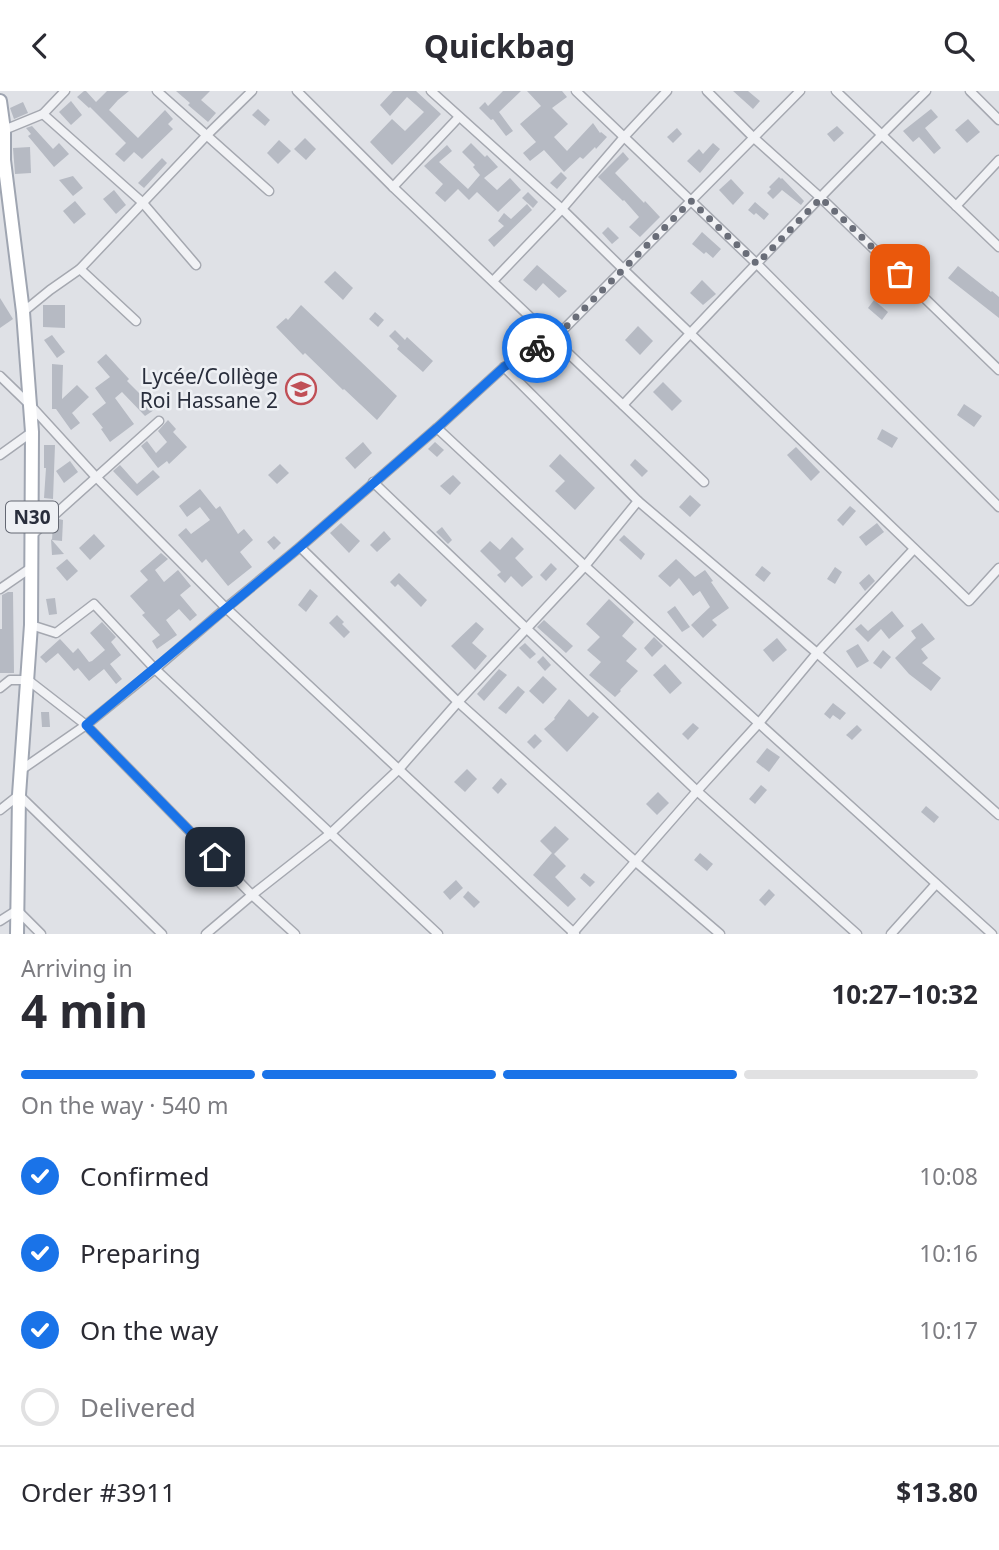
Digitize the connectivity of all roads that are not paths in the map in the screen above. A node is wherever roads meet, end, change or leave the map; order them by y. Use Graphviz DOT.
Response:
graph roads {
  1 [pos="65,91"];
  2 [pos="157,91"];
  3 [pos="252,91"];
  4 [pos="297,91"];
  5 [pos="431,91"];
  6 [pos="576,91"];
  7 [pos="667,91"];
  8 [pos="707,91"];
  9 [pos="800,91"];
  10 [pos="836,91"];
  11 [pos="926,91"];
  12 [pos="970,91"];
  13 [pos="0,101"];
  14 [pos="43,114"];
  15 [pos="459,117"];
  16 [pos="999,120"];
  17 [pos="4,130"];
  18 [pos="881,135"];
  19 [pos="206,136"];
  20 [pos="624,137"];
  21 [pos="754,138"];
  22 [pos="999,160"];
  23 [pos="2,162"];
  24 [pos="393,187"];
  25 [pos="269,191"];
  26 [pos="821,198"];
  27 [pos="691,201"];
  28 [pos="142,202"];
  29 [pos="956,206"];
  30 [pos="562,209"];
  31 [pos="999,247"];
  32 [pos="757,264"];
  33 [pos="196,265"];
  34 [pos="80,269"];
  35 [pos="623,269"];
  36 [pos="493,281"];
  37 [pos="23,312"];
  38 [pos="136,321"];
  39 [pos="690,334"];
  40 [pos="554,339"];
  41 [pos="504,367"];
  42 [pos="999,370"];
  43 [pos="0,376"];
  44 [pos="623,405"];
  45 [pos="31,406"];
  46 [pos="159,421"];
  47 [pos="437,428"];
  48 [pos="32,432"];
  49 [pos="0,455"];
  50 [pos="96,477"];
  51 [pos="373,482"];
  52 [pos="704,482"];
  53 [pos="638,501"];
  54 [pos="999,507"];
  55 [pos="32,535"];
  56 [pos="300,547"];
  57 [pos="914,549"];
  58 [pos="585,566"];
  59 [pos="32,567"];
  60 [pos="999,568"];
  61 [pos="0,589"];
  62 [pos="226,608"];
  63 [pos="32,625"];
  64 [pos="527,628"];
  65 [pos="817,653"];
  66 [pos="155,669"];
  67 [pos="27,680"];
  68 [pos="0,688"];
  69 [pos="458,702"];
  70 [pos="759,723"];
  71 [pos="86,725"];
  72 [pos="399,769"];
  73 [pos="21,770"];
  74 [pos="697,791"];
  75 [pos="19,795"];
  76 [pos="0,810"];
  77 [pos="999,815"];
  78 [pos="331,833"];
  79 [pos="636,862"];
  80 [pos="936,884"];
  81 [pos="252,895"];
  82 [pos="17,910"];
  83 [pos="0,921"];
  84 [pos="573,933"];
  85 [pos="17,934"];
  86 [pos="41,934"];
  87 [pos="162,934"];
  88 [pos="206,934"];
  89 [pos="295,934"];
  90 [pos="438,934"];
  91 [pos="720,934"];
  92 [pos="858,934"];
  93 [pos="891,934"];
  94 [pos="992,934"];
  1 -- 14 [label="street"];
  2 -- 19 [label="street"];
  3 -- 19 [label="street"];
  4 -- 24 [label="street"];
  5 -- 15 [label="street"];
  6 -- 20 [label="street"];
  7 -- 20 [label="street"];
  8 -- 21 [label="street"];
  9 -- 21 [label="street"];
  10 -- 18 [label="street"];
  11 -- 18 [label="street"];
  12 -- 16 [label="street"];
  13 -- 17 [label="main road, N30"];
  14 -- 17 [label="street"];
  14 -- 28 [label="street"];
  15 -- 24 [label="street"];
  15 -- 30 [label="street"];
  17 -- 23 [label="main road, N30"];
  18 -- 26 [label="street"];
  18 -- 29 [label="street"];
  19 -- 25 [label="street"];
  19 -- 28 [label="street"];
  20 -- 27 [label="street"];
  20 -- 30 [label="street"];
  21 -- 26 [label="street"];
  21 -- 27 [label="street"];
  22 -- 29 [label="street"];
  23 -- 37 [label="main road, N30"];
  24 -- 36 [label="street"];
  26 -- 32 [label="street"];
  26 -- 42 [label="street"];
  27 -- 32 [label="street"];
  27 -- 35 [label="street"];
  28 -- 33 [label="street"];
  28 -- 34 [label="street"];
  29 -- 31 [label="street"];
  30 -- 35 [label="street"];
  30 -- 36 [label="street"];
  32 -- 39 [label="street"];
  32 -- 54 [label="street"];
  34 -- 37 [label="street"];
  34 -- 38 [label="street"];
  35 -- 39 [label="street"];
  35 -- 40 [label="street"];
  36 -- 40 [label="street"];
  37 -- 45 [label="main road, N30"];
  39 -- 44 [label="street"];
  39 -- 57 [label="street"];
  40 -- 41 [label="street"];
  40 -- 44 [label="street"];
  41 -- 47 [label="street"];
  41 -- 53 [label="street"];
  43 -- 45 [label="street"];
  44 -- 52 [label="street"];
  45 -- 48 [label="main road, N30"];
  45 -- 50 [label="street"];
  46 -- 50 [label="street"];
  47 -- 51 [label="street"];
  47 -- 58 [label="street"];
  48 -- 49 [label="street"];
  48 -- 55 [label="main road, N30"];
  50 -- 55 [label="street"];
  50 -- 62 [label="street"];
  51 -- 56 [label="street"];
  51 -- 64 [label="street"];
  53 -- 58 [label="street"];
  53 -- 65 [label="street"];
  55 -- 59 [label="main road, N30"];
  56 -- 62 [label="street"];
  56 -- 69 [label="street"];
  57 -- 60 [label="street"];
  57 -- 65 [label="street"];
  58 -- 64 [label="street"];
  58 -- 70 [label="street"];
  59 -- 61 [label="street"];
  59 -- 63 [label="main road, N30"];
  62 -- 66 [label="street"];
  62 -- 72 [label="street"];
  63 -- 66 [label="street"];
  63 -- 67 [label="main road, N30"];
  64 -- 69 [label="street"];
  64 -- 74 [label="street"];
  65 -- 70 [label="street"];
  65 -- 77 [label="street"];
  66 -- 71 [label="street"];
  66 -- 78 [label="street"];
  67 -- 68 [label="street"];
  67 -- 71 [label="street"];
  67 -- 73 [label="main road, N30"];
  69 -- 72 [label="street"];
  69 -- 79 [label="street"];
  70 -- 74 [label="street"];
  70 -- 80 [label="street"];
  71 -- 73 [label="street"];
  71 -- 81 [label="street"];
  72 -- 78 [label="street"];
  72 -- 84 [label="street"];
  73 -- 75 [label="main road, N30"];
  74 -- 79 [label="street"];
  74 -- 92 [label="street"];
  75 -- 76 [label="street"];
  75 -- 82 [label="main road, N30"];
  75 -- 87 [label="street"];
  78 -- 81 [label="street"];
  78 -- 90 [label="street"];
  79 -- 84 [label="street"];
  79 -- 91 [label="street"];
  80 -- 93 [label="street"];
  80 -- 94 [label="street"];
  81 -- 88 [label="street"];
  81 -- 89 [label="street"];
  82 -- 83 [label="street"];
  82 -- 85 [label="main road, N30"];
  82 -- 86 [label="street"];
}
